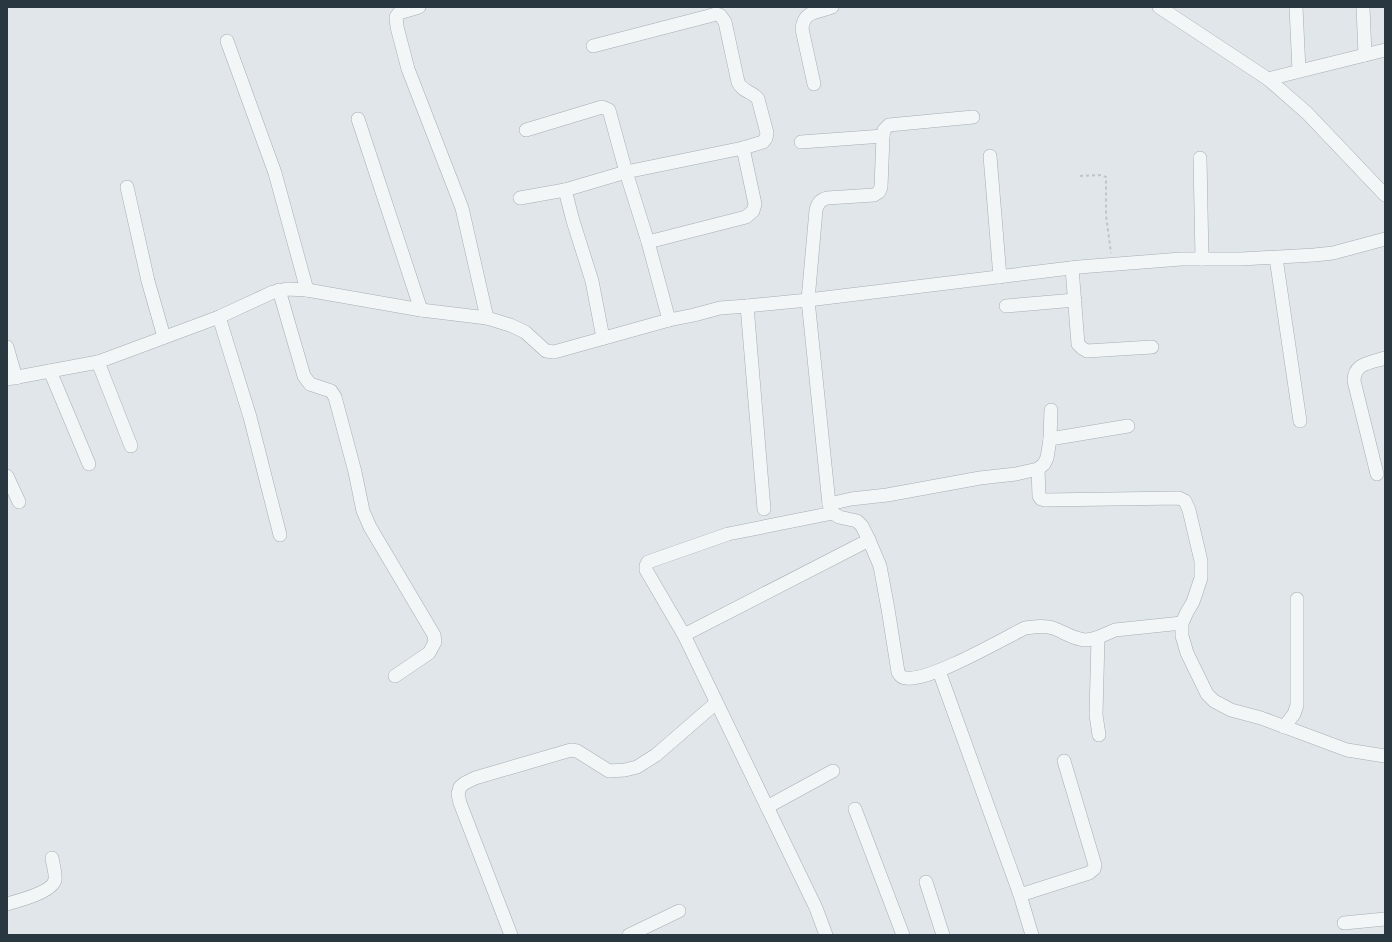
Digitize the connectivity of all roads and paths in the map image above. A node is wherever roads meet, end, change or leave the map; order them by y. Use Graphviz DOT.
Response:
graph roads {
  1 [pos="419,7"];
  2 [pos="832,7"];
  3 [pos="1159,7"];
  4 [pos="1296,7"];
  5 [pos="1363,7"];
  6 [pos="227,41"];
  7 [pos="593,46"];
  8 [pos="1385,50"];
  9 [pos="1365,55"];
  10 [pos="1299,71"];
  11 [pos="1268,79"];
  12 [pos="814,84"];
  13 [pos="973,117"];
  14 [pos="358,119"];
  15 [pos="526,130"];
  16 [pos="882,136"];
  17 [pos="801,142"];
  18 [pos="743,148"];
  19 [pos="990,156"];
  20 [pos="1200,158"];
  21 [pos="626,172"];
  22 [pos="1080,176"];
  23 [pos="127,187"];
  24 [pos="565,190"];
  25 [pos="1385,195"];
  26 [pos="520,198"];
  27 [pos="1385,239"];
  28 [pos="648,242"];
  29 [pos="1276,258"];
  30 [pos="1202,259"];
  31 [pos="1112,264"];
  32 [pos="1072,268"];
  33 [pos="1000,277"];
  34 [pos="279,290"];
  35 [pos="307,290"];
  36 [pos="808,300"];
  37 [pos="1075,300"];
  38 [pos="747,306"];
  39 [pos="1006,306"];
  40 [pos="421,310"];
  41 [pos="219,317"];
  42 [pos="487,318"];
  43 [pos="669,320"];
  44 [pos="164,337"];
  45 [pos="603,338"];
  46 [pos="7,347"];
  47 [pos="1152,347"];
  48 [pos="1385,358"];
  49 [pos="98,362"];
  50 [pos="50,371"];
  51 [pos="12,379"];
  52 [pos="1051,410"];
  53 [pos="1300,421"];
  54 [pos="1128,426"];
  55 [pos="1050,439"];
  56 [pos="131,446"];
  57 [pos="89,464"];
  58 [pos="1038,469"];
  59 [pos="1377,474"];
  60 [pos="7,476"];
  61 [pos="19,502"];
  62 [pos="831,508"];
  63 [pos="764,509"];
  64 [pos="280,535"];
  65 [pos="869,540"];
  66 [pos="1298,599"];
  67 [pos="1182,623"];
  68 [pos="684,635"];
  69 [pos="1098,638"];
  70 [pos="939,671"];
  71 [pos="395,676"];
  72 [pos="716,703"];
  73 [pos="1284,727"];
  74 [pos="1099,736"];
  75 [pos="1385,756"];
  76 [pos="1064,761"];
  77 [pos="834,771"];
  78 [pos="767,807"];
  79 [pos="855,810"];
  80 [pos="52,858"];
  81 [pos="926,882"];
  82 [pos="1020,896"];
  83 [pos="7,904"];
  84 [pos="679,911"];
  85 [pos="1385,919"];
  86 [pos="1344,923"];
  87 [pos="511,935"];
  88 [pos="629,935"];
  89 [pos="826,935"];
  90 [pos="903,935"];
  91 [pos="942,935"];
  92 [pos="1032,935"];
  1 -- 42 [label="street"];
  2 -- 12 [label="street"];
  3 -- 11 [label="street"];
  4 -- 10 [label="street"];
  5 -- 9 [label="street"];
  6 -- 35 [label="street"];
  7 -- 18 [label="street"];
  8 -- 9 [label="street"];
  9 -- 10 [label="street"];
  10 -- 11 [label="street"];
  11 -- 25 [label="street"];
  13 -- 16 [label="street"];
  14 -- 40 [label="street"];
  15 -- 21 [label="street"];
  16 -- 17 [label="street"];
  16 -- 36 [label="street"];
  18 -- 21 [label="street"];
  18 -- 28 [label="street"];
  19 -- 33 [label="street"];
  20 -- 30 [label="street"];
  21 -- 24 [label="street"];
  21 -- 28 [label="street"];
  22 -- 31 [label="path"];
  23 -- 44 [label="street"];
  24 -- 26 [label="street"];
  24 -- 45 [label="street"];
  27 -- 29 [label="street"];
  28 -- 43 [label="street"];
  29 -- 30 [label="street"];
  29 -- 53 [label="street"];
  30 -- 31 [label="street"];
  31 -- 32 [label="street"];
  32 -- 33 [label="street"];
  32 -- 37 [label="street"];
  33 -- 36 [label="street"];
  34 -- 35 [label="street"];
  34 -- 41 [label="street"];
  34 -- 71 [label="street"];
  35 -- 40 [label="street"];
  36 -- 38 [label="street"];
  36 -- 62 [label="street"];
  37 -- 39 [label="street"];
  37 -- 47 [label="street"];
  38 -- 43 [label="street"];
  38 -- 63 [label="street"];
  40 -- 42 [label="street"];
  41 -- 44 [label="street"];
  41 -- 64 [label="street"];
  42 -- 45 [label="street"];
  43 -- 45 [label="street"];
  44 -- 49 [label="street"];
  46 -- 51 [label="street"];
  48 -- 59 [label="street"];
  49 -- 50 [label="street"];
  49 -- 56 [label="street"];
  50 -- 51 [label="street"];
  50 -- 57 [label="street"];
  52 -- 55 [label="street"];
  54 -- 55 [label="street"];
  55 -- 58 [label="street"];
  58 -- 62 [label="street"];
  58 -- 67 [label="street"];
  60 -- 61 [label="street"];
  62 -- 65 [label="street"];
  62 -- 68 [label="street"];
  65 -- 68 [label="street"];
  65 -- 70 [label="street"];
  66 -- 73 [label="street"];
  67 -- 69 [label="street"];
  67 -- 73 [label="street"];
  68 -- 72 [label="street"];
  69 -- 70 [label="street"];
  69 -- 74 [label="street"];
  70 -- 82 [label="street"];
  72 -- 78 [label="street"];
  72 -- 87 [label="street"];
  73 -- 75 [label="street"];
  76 -- 82 [label="street"];
  77 -- 78 [label="street"];
  78 -- 89 [label="street"];
  79 -- 90 [label="street"];
  80 -- 83 [label="street"];
  81 -- 91 [label="street"];
  82 -- 92 [label="street"];
  84 -- 88 [label="street"];
  85 -- 86 [label="street"];
}
